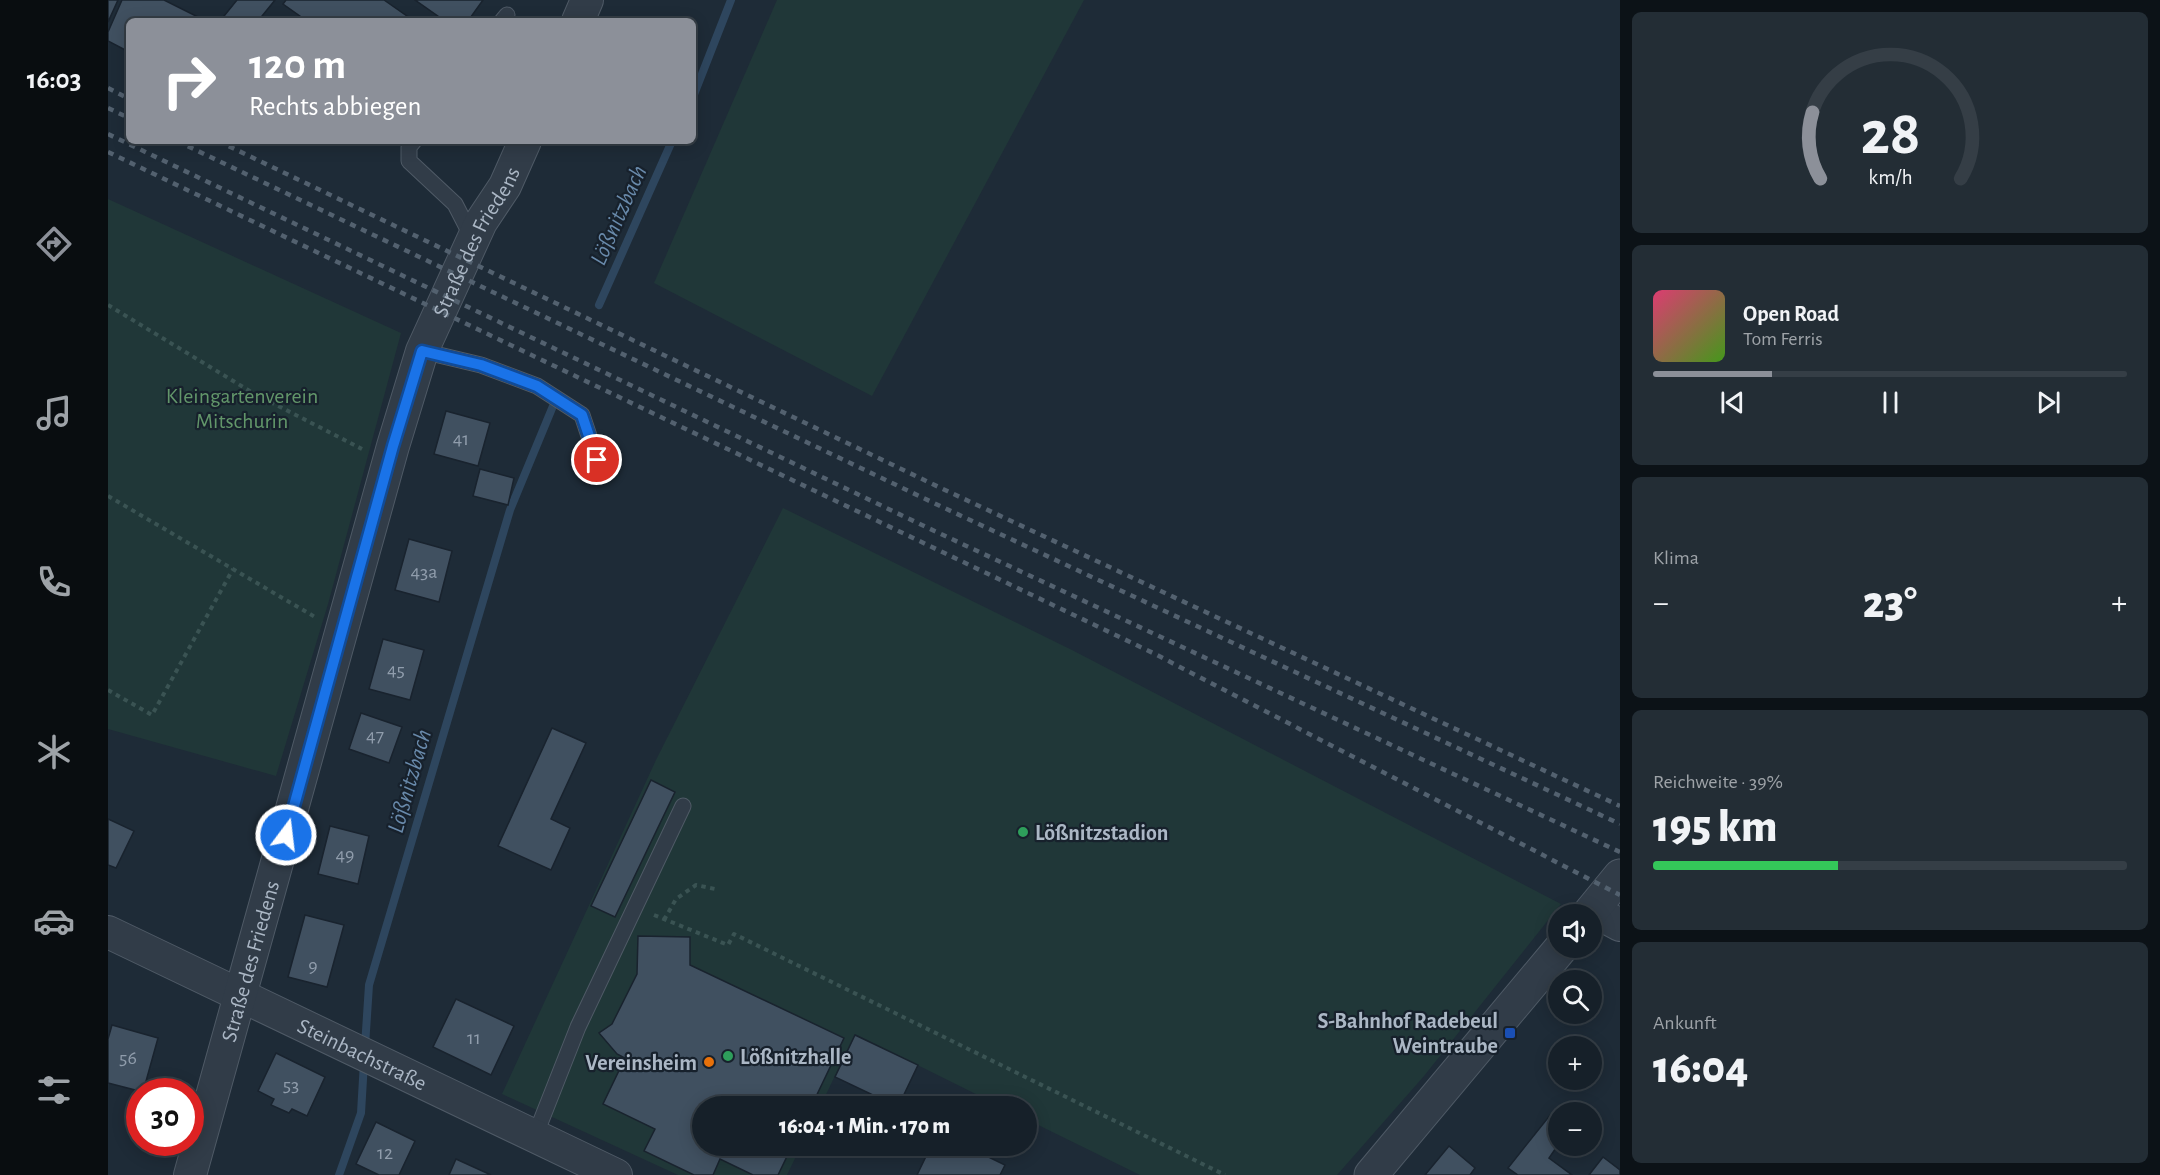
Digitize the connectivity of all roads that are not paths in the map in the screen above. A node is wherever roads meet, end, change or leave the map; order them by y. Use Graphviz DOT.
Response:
graph roads {
  1 [pos="587,0"];
  2 [pos="579,18"];
  3 [pos="412,144"];
  4 [pos="524,144"];
  5 [pos="473,239"];
  6 [pos="422,351"];
  7 [pos="597,460"];
  8 [pos="683,806"];
  9 [pos="1620,876"];
  10 [pos="1597,904"];
  11 [pos="1602,918"];
  12 [pos="1620,925"];
  13 [pos="108,932"];
  14 [pos="1553,958"];
  15 [pos="243,995"];
  16 [pos="535,1136"];
  17 [pos="190,1175"];
  18 [pos="616,1175"];
  19 [pos="1371,1175"];
  1 -- 2 [label="street"];
  3 -- 5 [label="lane"];
  4 -- 5 [label="street, Straße des Friedens"];
  5 -- 6 [label="street, Straße des Friedens"];
  6 -- 7 [label="lane"];
  6 -- 15 [label="street, Straße des Friedens"];
  8 -- 16 [label="lane"];
  9 -- 10 [label="street"];
  11 -- 12 [label="street"];
  13 -- 15 [label="street, Steinbachstraße"];
  14 -- 19 [label="street"];
  15 -- 16 [label="street, Steinbachstraße"];
  15 -- 17 [label="street, Straße des Friedens"];
  16 -- 18 [label="street, Steinbachstraße"];
}
